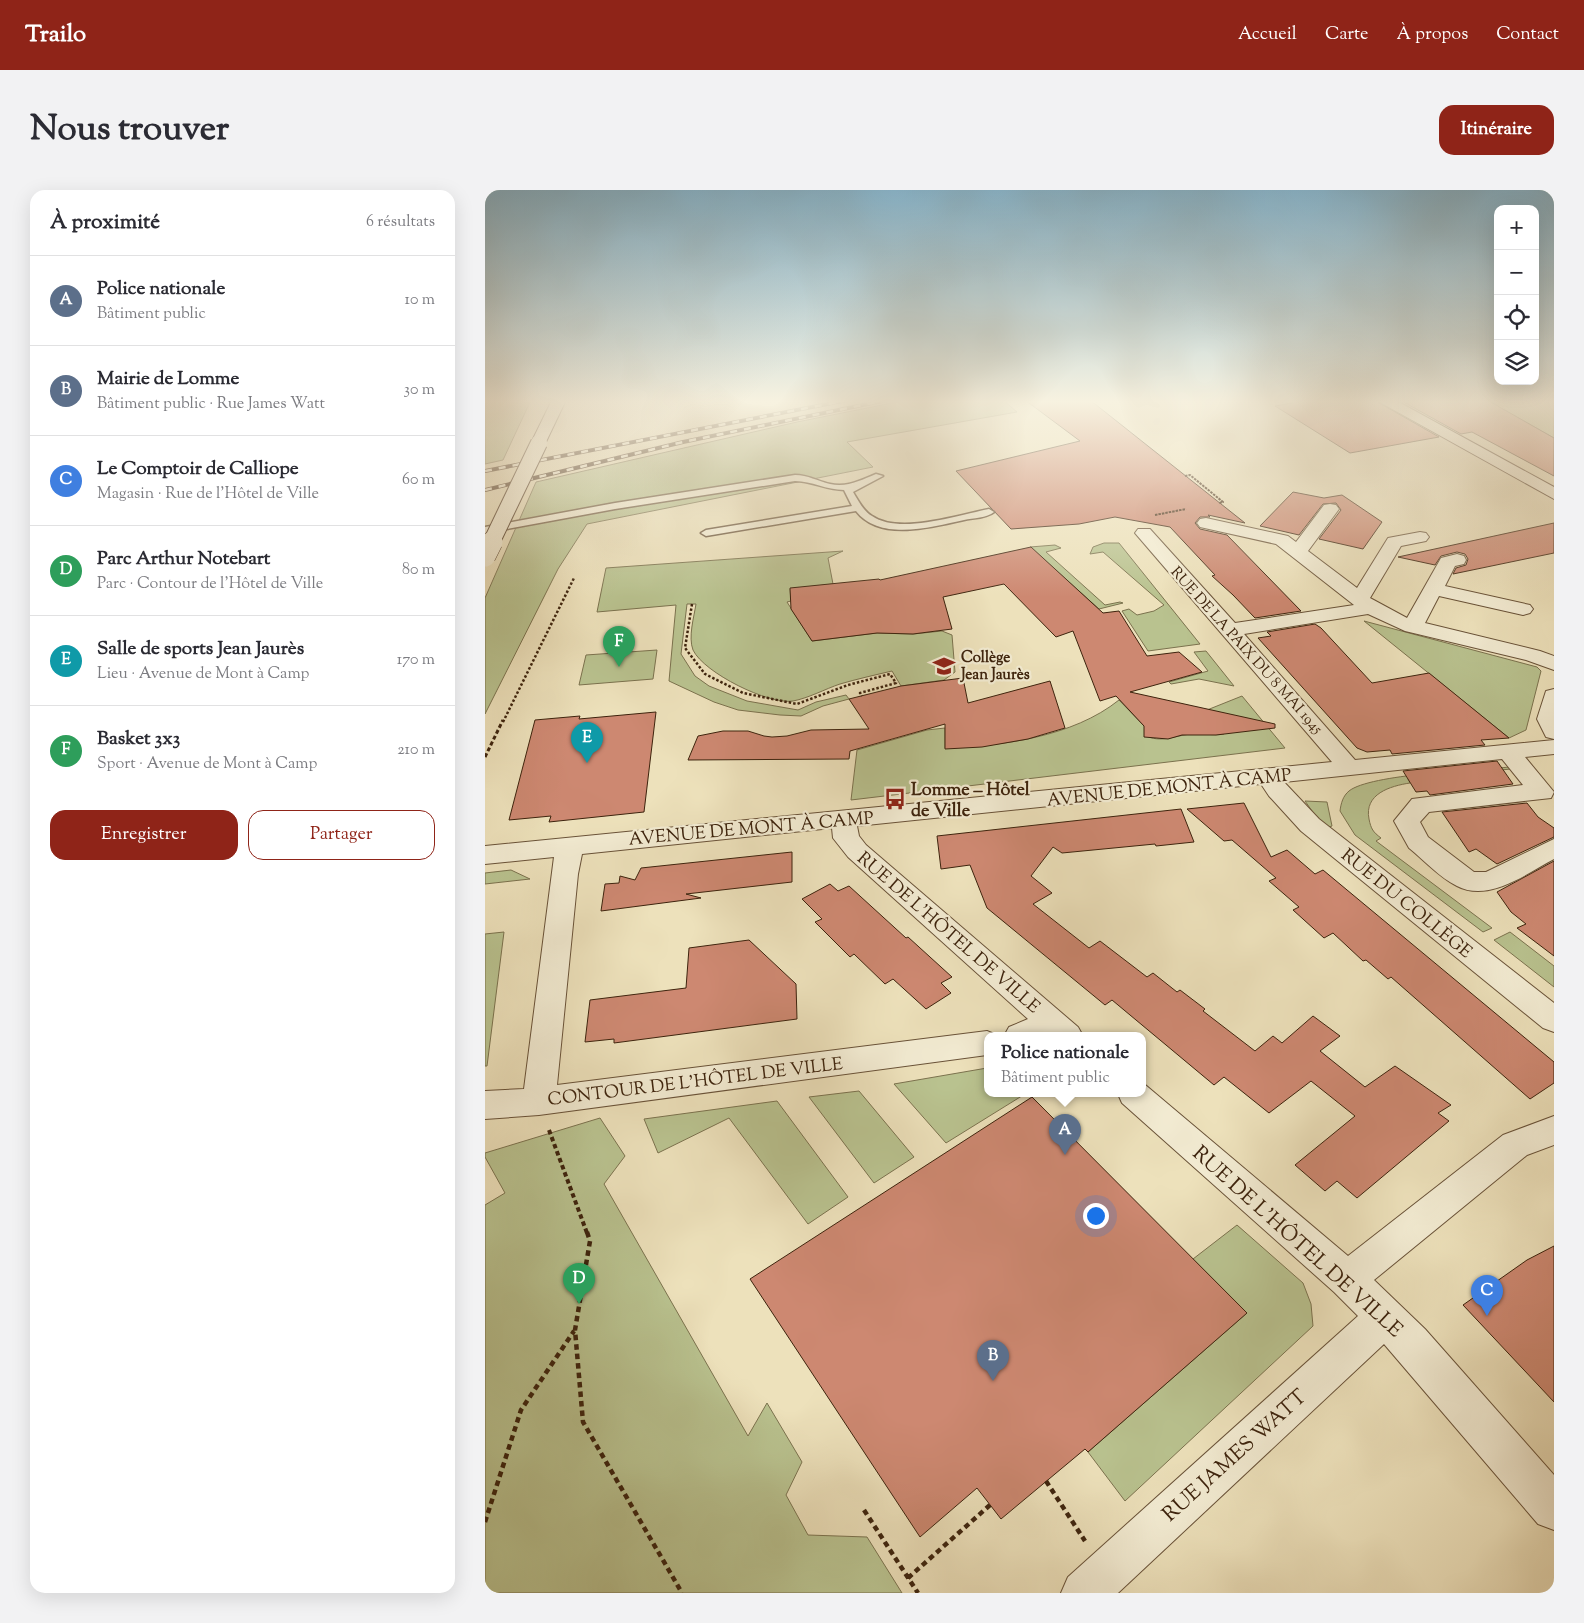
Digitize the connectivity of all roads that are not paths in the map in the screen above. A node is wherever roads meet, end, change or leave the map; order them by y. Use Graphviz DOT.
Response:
graph roads {
  1 [pos="528,465"];
  2 [pos="1505,465"];
  3 [pos="879,476"];
  4 [pos="851,488"];
  5 [pos="1551,490"];
  6 [pos="858,508"];
  7 [pos="1330,509"];
  8 [pos="989,512"];
  9 [pos="1206,523"];
  10 [pos="485,530"];
  11 [pos="707,533"];
  12 [pos="1144,533"];
  13 [pos="1420,537"];
  14 [pos="1299,551"];
  15 [pos="485,556"];
  16 [pos="1457,560"];
  17 [pos="1433,589"];
  18 [pos="1364,603"];
  19 [pos="1523,609"];
  20 [pos="1412,627"];
  21 [pos="1229,630"];
  22 [pos="1554,664"];
  23 [pos="1554,696"];
  24 [pos="1554,732"];
  25 [pos="1554,747"];
  26 [pos="1508,752"];
  27 [pos="1348,768"];
  28 [pos="1269,777"];
  29 [pos="1548,800"];
  30 [pos="844,820"];
  31 [pos="570,846"];
  32 [pos="1554,848"];
  33 [pos="485,856"];
  34 [pos="1554,1020"];
  35 [pos="1059,1029"];
  36 [pos="1042,1032"];
  37 [pos="984,1043"];
  38 [pos="1136,1097"];
  39 [pos="539,1101"];
  40 [pos="485,1105"];
  41 [pos="1554,1130"];
  42 [pos="1347,1279"];
  43 [pos="1385,1317"];
  44 [pos="1554,1508"];
  45 [pos="1094,1583"];
  1 -- 15 [label="street, bridge"];
  2 -- 5 [label="street"];
  3 -- 4 [label="lane"];
  4 -- 6 [label="lane"];
  4 -- 10 [label="lane"];
  6 -- 8 [label="lane"];
  6 -- 11 [label="lane"];
  7 -- 14 [label="street"];
  9 -- 14 [label="street"];
  12 -- 21 [label="street, RUE DE LA PAIX DU 8 MAI 1945"];
  13 -- 18 [label="street"];
  14 -- 18 [label="street"];
  16 -- 17 [label="street"];
  17 -- 19 [label="street"];
  17 -- 20 [label="street"];
  18 -- 20 [label="street"];
  18 -- 21 [label="street"];
  20 -- 22 [label="street"];
  21 -- 27 [label="street, RUE DE LA PAIX DU 8 MAI 1945"];
  23 -- 24 [label="street"];
  25 -- 26 [label="street, AVENUE DE MONT À CAMP"];
  26 -- 27 [label="street, AVENUE DE MONT À CAMP"];
  26 -- 29 [label="street"];
  27 -- 28 [label="street, AVENUE DE MONT À CAMP"];
  28 -- 30 [label="street, AVENUE DE MONT À CAMP"];
  28 -- 34 [label="street, RUE DU COLLÈGE"];
  29 -- 32 [label="street"];
  30 -- 31 [label="street, AVENUE DE MONT À CAMP"];
  30 -- 35 [label="street, RUE DE L'HÔTEL DE VILLE"];
  31 -- 33 [label="street, AVENUE DE MONT À CAMP"];
  31 -- 39 [label="street, CONTOUR DE L'HÔTEL DE VILLE"];
  35 -- 36 [label="street"];
  37 -- 39 [label="street, CONTOUR DE L'HÔTEL DE VILLE"];
  38 -- 42 [label="street, RUE DE L'HÔTEL DE VILLE"];
  39 -- 40 [label="street"];
  41 -- 42 [label="street"];
  42 -- 43 [label="street, RUE DE L'HÔTEL DE VILLE"];
  43 -- 44 [label="street, RUE DE L'HÔTEL DE VILLE"];
  43 -- 45 [label="street, RUE JAMES WATT"];
}
